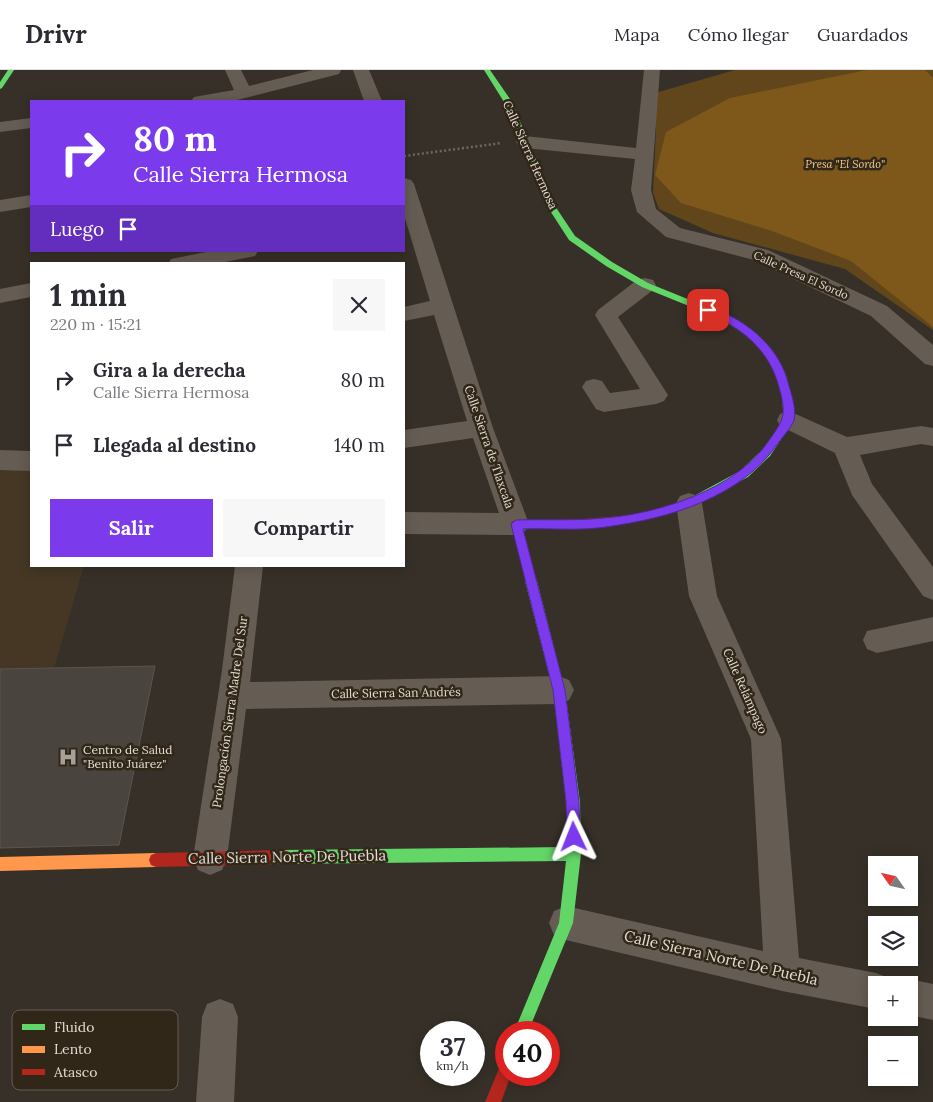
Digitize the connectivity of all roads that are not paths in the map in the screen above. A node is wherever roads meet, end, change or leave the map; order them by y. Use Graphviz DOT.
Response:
graph roads {
  1 [pos="11,70"];
  2 [pos="233,70"];
  3 [pos="333,70"];
  4 [pos="361,70"];
  5 [pos="487,70"];
  6 [pos="651,72"];
  7 [pos="0,87"];
  8 [pos="244,93"];
  9 [pos="225,100"];
  10 [pos="373,100"];
  11 [pos="30,123"];
  12 [pos="0,127"];
  13 [pos="525,142"];
  14 [pos="644,154"];
  15 [pos="405,191"];
  16 [pos="30,201"];
  17 [pos="0,206"];
  18 [pos="410,224"];
  19 [pos="243,252"];
  20 [pos="189,262"];
  21 [pos="645,284"];
  22 [pos="30,290"];
  23 [pos="0,296"];
  24 [pos="443,306"];
  25 [pos="405,314"];
  26 [pos="933,358"];
  27 [pos="594,387"];
  28 [pos="789,420"];
  29 [pos="481,428"];
  30 [pos="933,437"];
  31 [pos="405,439"];
  32 [pos="845,447"];
  33 [pos="0,460"];
  34 [pos="30,461"];
  35 [pos="689,503"];
  36 [pos="405,522"];
  37 [pos="516,524"];
  38 [pos="249,567"];
  39 [pos="933,588"];
  40 [pos="933,629"];
  41 [pos="878,640"];
  42 [pos="559,690"];
  43 [pos="232,696"];
  44 [pos="574,854"];
  45 [pos="210,858"];
  46 [pos="0,864"];
  47 [pos="566,923"];
  48 [pos="782,973"];
  49 [pos="868,989"];
  50 [pos="918,1000"];
  51 [pos="933,1002"];
  52 [pos="220,1017"];
  53 [pos="526,1021"];
  54 [pos="499,1086"];
  55 [pos="215,1102"];
  56 [pos="493,1102"];
  1 -- 7 [label="street"];
  2 -- 8 [label="street"];
  3 -- 8 [label="street"];
  4 -- 10 [label="street"];
  5 -- 13 [label="street, Calle Sierra Hermosa"];
  6 -- 14 [label="street, Calle Presa El Sordo"];
  8 -- 9 [label="street"];
  11 -- 12 [label="street"];
  13 -- 14 [label="street"];
  13 -- 21 [label="street, Calle Sierra Hermosa"];
  14 -- 26 [label="street, Calle Presa El Sordo"];
  15 -- 18 [label="street, Calle Sierra de Tlaxcala"];
  16 -- 17 [label="street"];
  18 -- 24 [label="street, Calle Sierra de Tlaxcala"];
  19 -- 20 [label="street"];
  21 -- 27 [label="street"];
  21 -- 28 [label="street, Calle Sierra Hermosa"];
  22 -- 23 [label="street"];
  24 -- 25 [label="street"];
  24 -- 29 [label="street, Calle Sierra de Tlaxcala"];
  28 -- 32 [label="street"];
  28 -- 35 [label="street"];
  29 -- 31 [label="street"];
  29 -- 37 [label="street, Calle Sierra de Tlaxcala"];
  30 -- 32 [label="street"];
  32 -- 39 [label="street"];
  33 -- 34 [label="street"];
  35 -- 37 [label="street"];
  35 -- 48 [label="street, Calle Relámpago"];
  36 -- 37 [label="street"];
  37 -- 42 [label="street, Calle Sierra de Tlaxcala"];
  38 -- 43 [label="street, Prolongación Sierra Madre Del Sur"];
  40 -- 41 [label="street"];
  42 -- 43 [label="street, Calle Sierra San Andrés"];
  42 -- 44 [label="street, Calle Sierra de Tlaxcala"];
  43 -- 45 [label="street, Prolongación Sierra Madre Del Sur"];
  44 -- 45 [label="street, Calle Sierra Norte De Puebla"];
  44 -- 47 [label="street, Calle Sierra de Tlaxcala"];
  45 -- 46 [label="street, Calle Sierra Norte De Puebla"];
  47 -- 48 [label="street, Calle Sierra Norte De Puebla"];
  47 -- 53 [label="street, Calle Sierra de Tlaxcala"];
  48 -- 49 [label="street, Calle Sierra Norte De Puebla"];
  50 -- 51 [label="street"];
  52 -- 55 [label="street"];
  54 -- 56 [label="street"];
}
